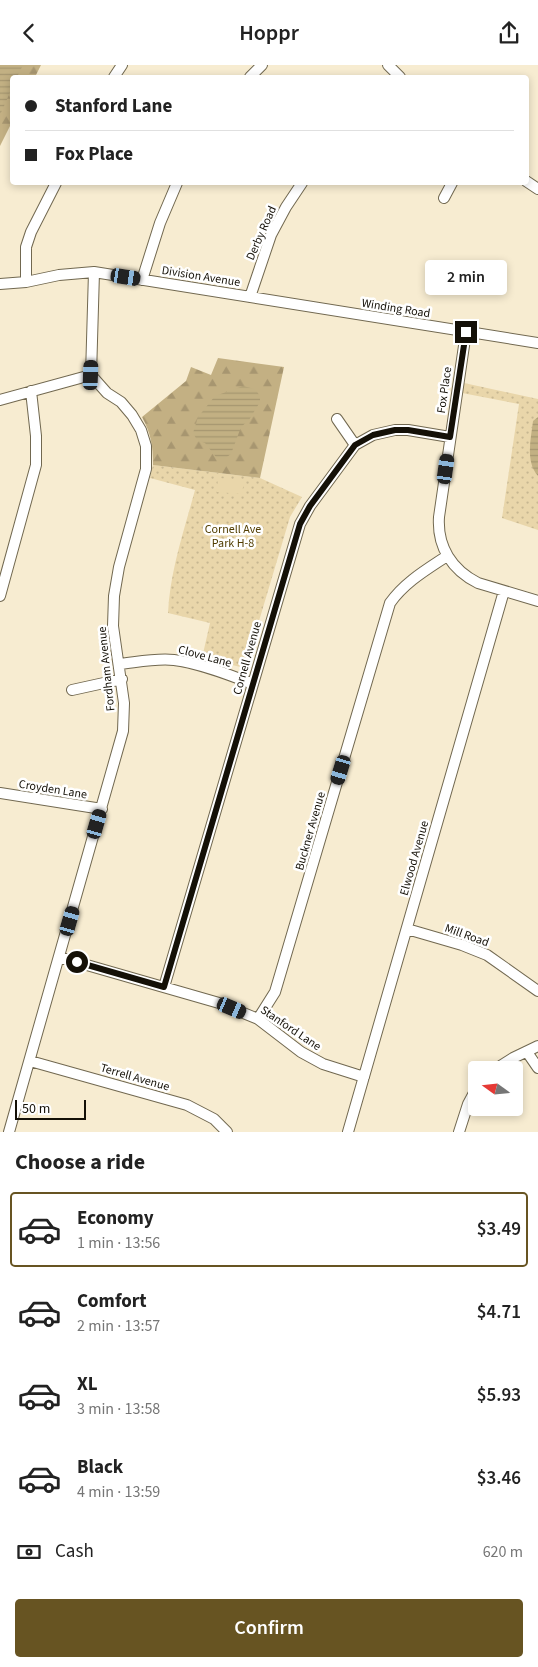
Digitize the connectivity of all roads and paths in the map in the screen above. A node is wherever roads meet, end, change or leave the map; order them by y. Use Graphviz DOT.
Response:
graph roads {
  1 [pos="262,65"];
  2 [pos="388,65"];
  3 [pos="252,75"];
  4 [pos="398,75"];
  5 [pos="55,185"];
  6 [pos="176,185"];
  7 [pos="301,185"];
  8 [pos="451,185"];
  9 [pos="444,198"];
  10 [pos="94,272"];
  11 [pos="142,280"];
  12 [pos="26,282"];
  13 [pos="0,284"];
  14 [pos="250,297"];
  15 [pos="466,332"];
  16 [pos="538,343"];
  17 [pos="91,375"];
  18 [pos="31,391"];
  19 [pos="0,400"];
  20 [pos="337,419"];
  21 [pos="450,437"];
  22 [pos="355,445"];
  23 [pos="447,555"];
  24 [pos="504,591"];
  25 [pos="0,596"];
  26 [pos="538,601"];
  27 [pos="120,664"];
  28 [pos="122,679"];
  29 [pos="253,684"];
  30 [pos="72,690"];
  31 [pos="0,793"];
  32 [pos="102,809"];
  33 [pos="407,929"];
  34 [pos="59,957"];
  35 [pos="164,987"];
  36 [pos="538,991"];
  37 [pos="258,1019"];
  38 [pos="538,1046"];
  39 [pos="527,1052"];
  40 [pos="30,1061"];
  41 [pos="508,1061"];
  42 [pos="538,1068"];
  43 [pos="364,1077"];
  44 [pos="468,1104"];
  45 [pos="9,1132"];
  46 [pos="228,1132"];
  47 [pos="348,1132"];
  48 [pos="459,1132"];
  1 -- 3 [label="street"];
  2 -- 4 [label="street"];
  5 -- 12 [label="street"];
  6 -- 11 [label="street"];
  7 -- 14 [label="street, Derby Road"];
  8 -- 9 [label="street"];
  10 -- 11 [label="street, Division Avenue"];
  10 -- 12 [label="street, Division Avenue"];
  10 -- 17 [label="street"];
  11 -- 14 [label="street, Division Avenue"];
  12 -- 13 [label="street, Division Avenue"];
  14 -- 15 [label="street, Winding Road"];
  15 -- 16 [label="street, Winding Road"];
  15 -- 21 [label="street, Fox Place"];
  17 -- 18 [label="street"];
  17 -- 27 [label="street, Fordham Avenue"];
  18 -- 19 [label="street"];
  18 -- 25 [label="street"];
  20 -- 22 [label="street"];
  21 -- 22 [label="street, Cornell Avenue"];
  21 -- 23 [label="street, Fox Place"];
  22 -- 29 [label="street, Cornell Avenue"];
  23 -- 24 [label="street, Fox Place"];
  23 -- 37 [label="street, Buckner Avenue"];
  24 -- 26 [label="street, Fox Place"];
  24 -- 33 [label="street, Elwood Avenue"];
  27 -- 28 [label="street, Fordham Avenue"];
  27 -- 29 [label="street, Clove Lane"];
  28 -- 30 [label="street"];
  28 -- 32 [label="street, Fordham Avenue"];
  29 -- 35 [label="street, Cornell Avenue"];
  31 -- 32 [label="street, Croyden Lane"];
  32 -- 34 [label="street, Fordham Avenue"];
  33 -- 36 [label="street, Mill Road"];
  33 -- 43 [label="street, Elwood Avenue"];
  34 -- 35 [label="street, Stanford Lane"];
  34 -- 40 [label="street, Fordham Avenue"];
  35 -- 37 [label="street, Stanford Lane"];
  37 -- 43 [label="street, Stanford Lane"];
  38 -- 39 [label="street"];
  39 -- 41 [label="street"];
  39 -- 42 [label="street"];
  40 -- 45 [label="street, Fordham Avenue"];
  40 -- 46 [label="street, Terrell Avenue"];
  43 -- 47 [label="street, Elwood Avenue"];
  44 -- 48 [label="street"];
}
